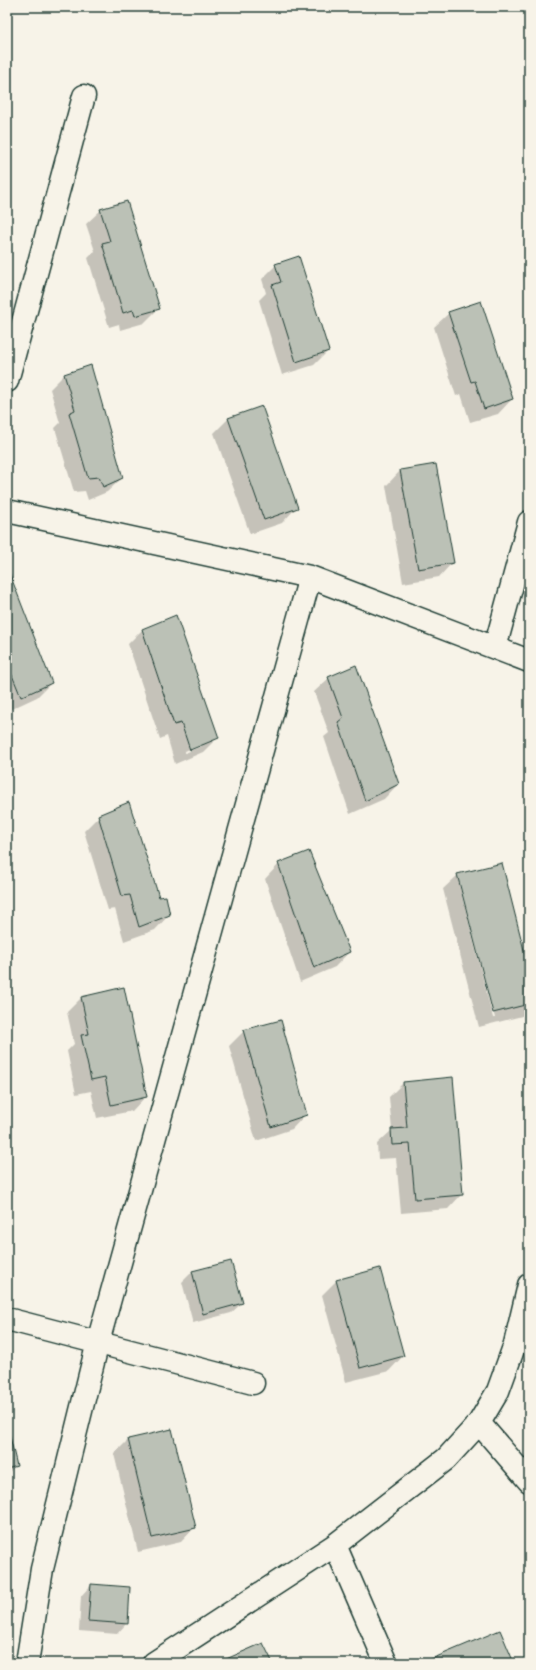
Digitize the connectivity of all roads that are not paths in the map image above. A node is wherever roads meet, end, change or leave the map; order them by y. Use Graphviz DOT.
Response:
graph roads {
  1 [pos="84,96"];
  2 [pos="7,381"];
  3 [pos="7,511"];
  4 [pos="529,522"];
  5 [pos="310,577"];
  6 [pos="495,648"];
  7 [pos="529,661"];
  8 [pos="529,1285"];
  9 [pos="7,1319"];
  10 [pos="98,1342"];
  11 [pos="253,1384"];
  12 [pos="479,1422"];
  13 [pos="529,1480"];
  14 [pos="335,1545"];
  15 [pos="27,1663"];
  16 [pos="154,1663"];
  17 [pos="386,1663"];
  1 -- 2 [label="street"];
  3 -- 5 [label="street"];
  4 -- 6 [label="street"];
  5 -- 6 [label="street"];
  5 -- 10 [label="street"];
  6 -- 7 [label="street"];
  8 -- 12 [label="street"];
  9 -- 10 [label="street"];
  10 -- 11 [label="street"];
  10 -- 15 [label="street"];
  12 -- 13 [label="street"];
  12 -- 14 [label="street"];
  14 -- 16 [label="street"];
  14 -- 17 [label="street"];
}
